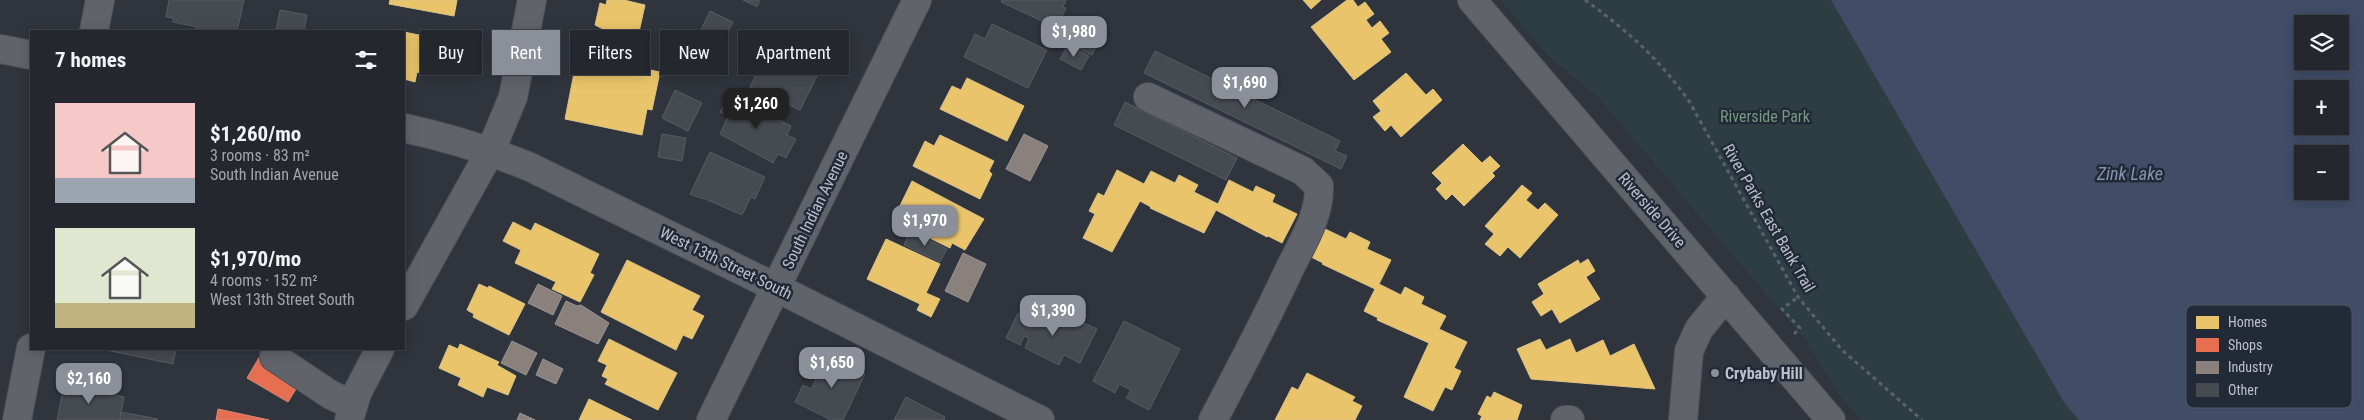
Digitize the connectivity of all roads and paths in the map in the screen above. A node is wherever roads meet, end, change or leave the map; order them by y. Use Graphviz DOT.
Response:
graph roads {
  1 [pos="100,0"];
  2 [pos="532,0"];
  3 [pos="917,0"];
  4 [pos="1472,0"];
  5 [pos="1585,0"];
  6 [pos="94,30"];
  7 [pos="0,49"];
  8 [pos="30,55"];
  9 [pos="1148,97"];
  10 [pos="405,128"];
  11 [pos="491,150"];
  12 [pos="777,288"];
  13 [pos="1726,296"];
  14 [pos="1798,297"];
  15 [pos="405,304"];
  16 [pos="31,350"];
  17 [pos="380,350"];
  18 [pos="1775,354"];
  19 [pos="274,357"];
  20 [pos="351,412"];
  21 [pos="17,420"];
  22 [pos="711,420"];
  23 [pos="1040,420"];
  24 [pos="1213,420"];
  25 [pos="1565,420"];
  26 [pos="1570,420"];
  27 [pos="1683,420"];
  28 [pos="1831,420"];
  29 [pos="1922,420"];
  1 -- 6 [label="street"];
  2 -- 11 [label="street"];
  3 -- 12 [label="street, South Indian Avenue"];
  4 -- 13 [label="street, Riverside Drive"];
  5 -- 14 [label="path, River Parks East Bank Trail"];
  7 -- 8 [label="street"];
  9 -- 24 [label="street"];
  10 -- 11 [label="street, West 13th Street South"];
  11 -- 12 [label="street, West 13th Street South"];
  11 -- 15 [label="street"];
  12 -- 22 [label="street, South Indian Avenue"];
  12 -- 23 [label="street, West 13th Street South"];
  13 -- 18 [label="street, Riverside Drive"];
  13 -- 27 [label="street"];
  14 -- 18 [label="path"];
  14 -- 29 [label="path, River Parks East Bank Trail"];
  16 -- 21 [label="street"];
  17 -- 20 [label="street"];
  18 -- 28 [label="street, Riverside Drive"];
  19 -- 20 [label="street"];
  25 -- 26 [label="street"];
}
